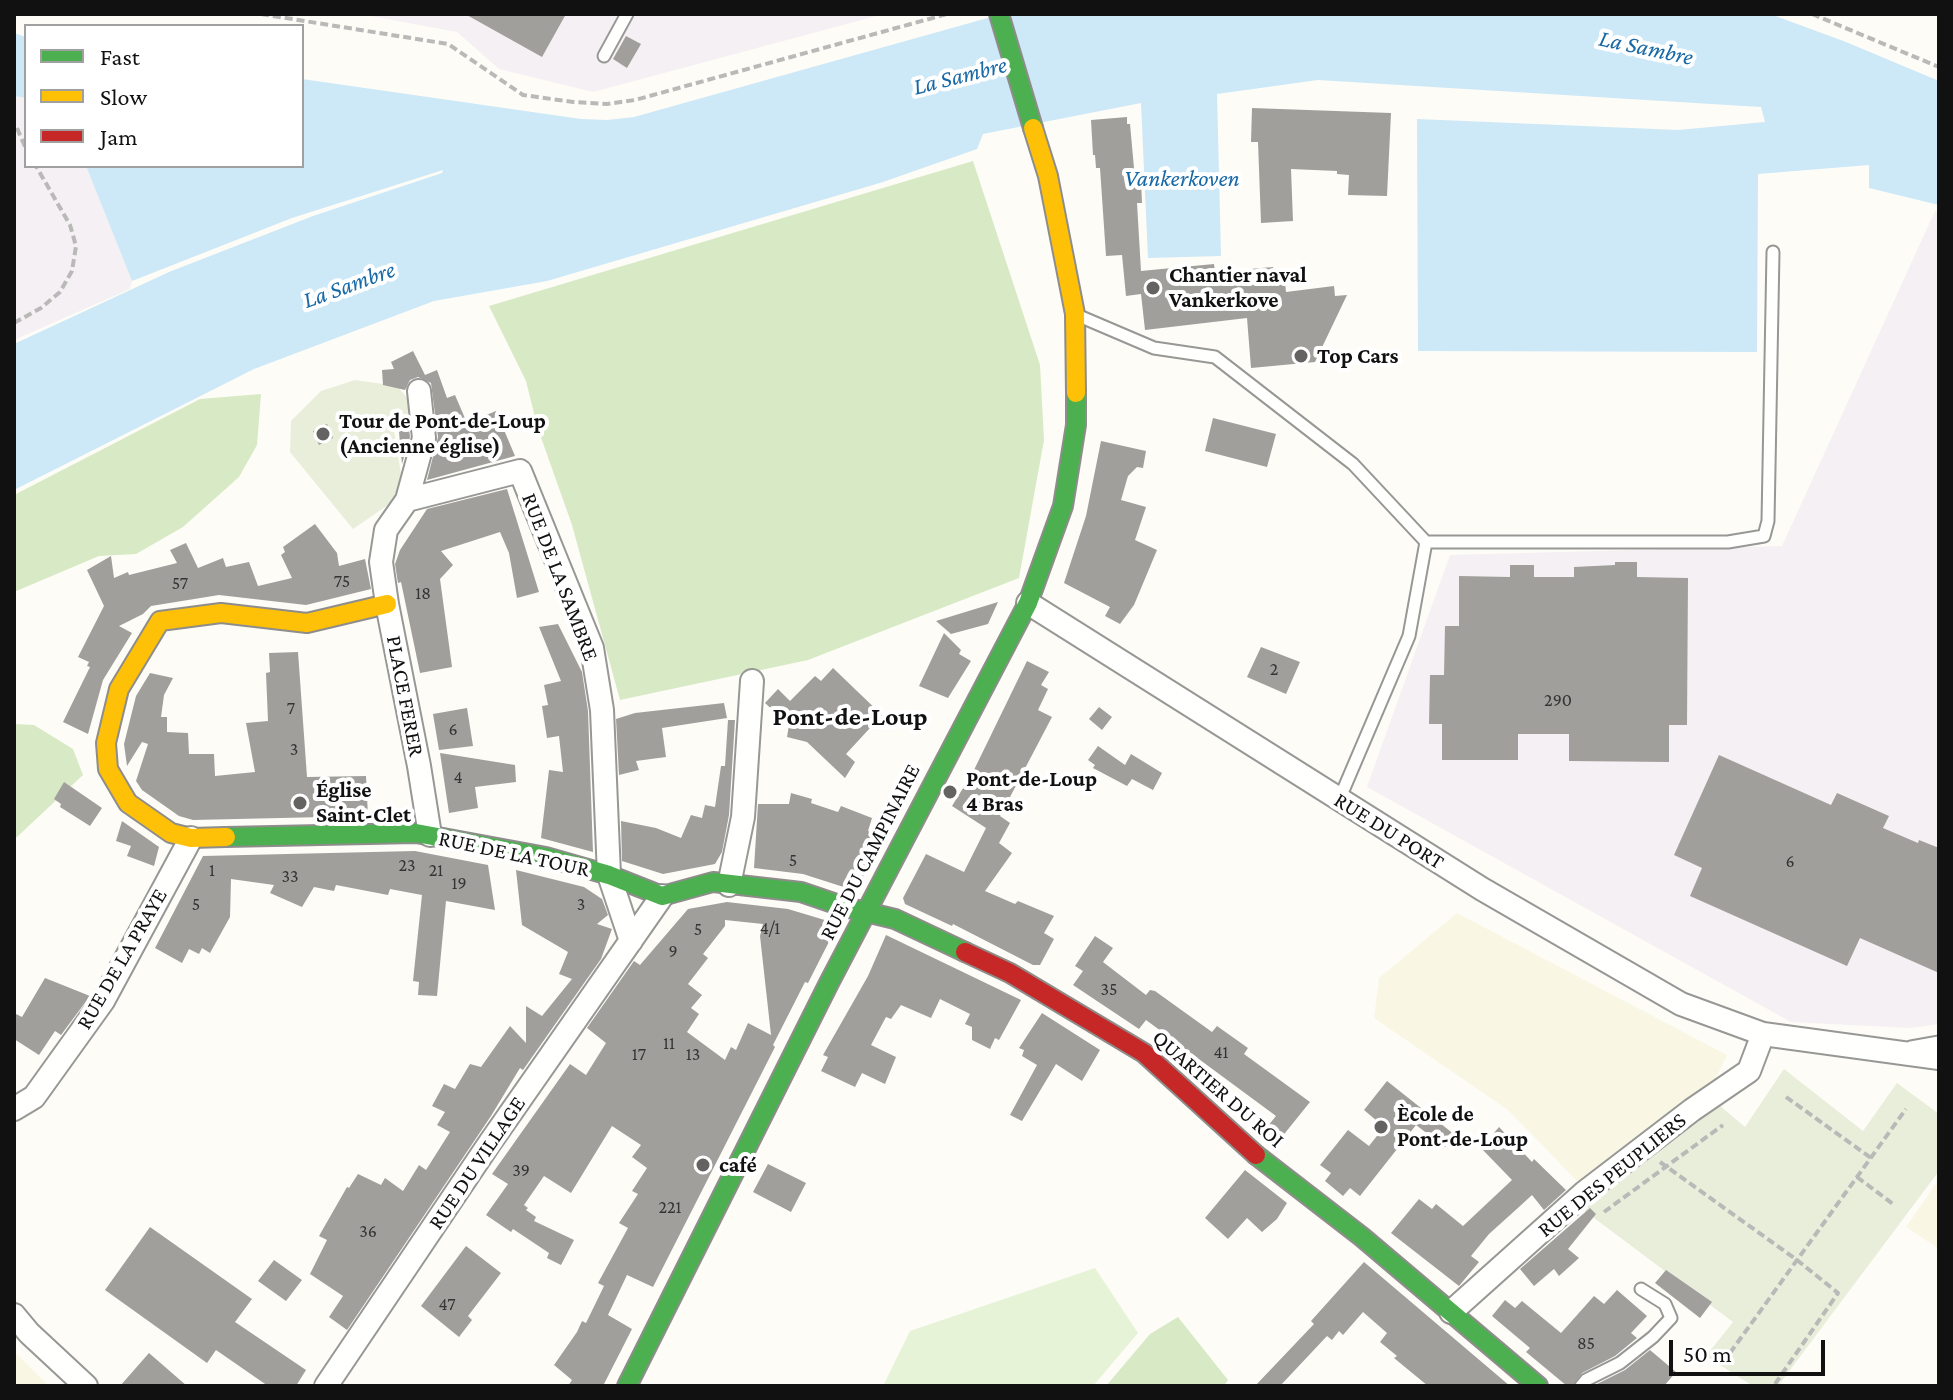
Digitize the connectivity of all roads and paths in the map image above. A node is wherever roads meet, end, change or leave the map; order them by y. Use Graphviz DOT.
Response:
graph roads {
  1 [pos="627,14"];
  2 [pos="999,14"];
  3 [pos="1812,14"];
  4 [pos="604,56"];
  5 [pos="1939,67"];
  6 [pos="17,128"];
  7 [pos="24,144"];
  8 [pos="37,168"];
  9 [pos="1773,252"];
  10 [pos="1075,314"];
  11 [pos="14,323"];
  12 [pos="419,391"];
  13 [pos="407,500"];
  14 [pos="1426,542"];
  15 [pos="1028,603"];
  16 [pos="387,604"];
  17 [pos="752,681"];
  18 [pos="1339,800"];
  19 [pos="430,835"];
  20 [pos="191,838"];
  21 [pos="609,875"];
  22 [pos="729,885"];
  23 [pos="662,896"];
  24 [pos="867,910"];
  25 [pos="631,941"];
  26 [pos="1763,1034"];
  27 [pos="1939,1042"];
  28 [pos="1882,1051"];
  29 [pos="1939,1058"];
  30 [pos="1786,1097"];
  31 [pos="14,1109"];
  32 [pos="1906,1109"];
  33 [pos="1723,1125"];
  34 [pos="1642,1148"];
  35 [pos="1871,1158"];
  36 [pos="1665,1165"];
  37 [pos="1857,1177"];
  38 [pos="1893,1204"];
  39 [pos="1604,1212"];
  40 [pos="1797,1260"];
  41 [pos="1641,1289"];
  42 [pos="1451,1312"];
  43 [pos="14,1315"];
  44 [pos="1730,1353"];
  45 [pos="1775,1384"];
  46 [pos="86,1386"];
  47 [pos="326,1386"];
  48 [pos="627,1386"];
  49 [pos="1538,1386"];
  50 [pos="1581,1386"];
  1 -- 4 [label="lane"];
  2 -- 10 [label="street, RUE DU CAMPINAIRE"];
  3 -- 5 [label="path"];
  6 -- 7 [label="path"];
  8 -- 11 [label="path"];
  9 -- 14 [label="lane"];
  10 -- 14 [label="lane"];
  10 -- 15 [label="street, RUE DU CAMPINAIRE"];
  12 -- 13 [label="street"];
  13 -- 16 [label="street"];
  13 -- 21 [label="street, RUE DE LA SAMBRE"];
  14 -- 18 [label="lane"];
  15 -- 18 [label="street, RUE DU PORT"];
  15 -- 24 [label="street, RUE DU CAMPINAIRE"];
  16 -- 19 [label="street, PLACE FERER"];
  16 -- 20 [label="street, RUE DE LA TOUR"];
  17 -- 22 [label="street"];
  18 -- 26 [label="street, RUE DU PORT"];
  19 -- 20 [label="street, RUE DE LA TOUR"];
  19 -- 21 [label="street, RUE DE LA TOUR"];
  20 -- 31 [label="street, RUE DE LA PRAYE"];
  21 -- 23 [label="street, RUE DE LA TOUR"];
  21 -- 25 [label="street, RUE DE LA SAMBRE"];
  22 -- 23 [label="street, QUARTIER DU ROI"];
  22 -- 24 [label="street, QUARTIER DU ROI"];
  23 -- 25 [label="street, RUE DU VILLAGE"];
  24 -- 42 [label="street, QUARTIER DU ROI"];
  24 -- 48 [label="street, RUE DU CAMPINAIRE"];
  25 -- 47 [label="street, RUE DU VILLAGE"];
  26 -- 28 [label="street, RUE DU PORT"];
  26 -- 34 [label="street, RUE DES PEUPLIERS"];
  27 -- 28 [label="lane"];
  28 -- 29 [label="street, RUE DU PORT"];
  30 -- 35 [label="path"];
  32 -- 35 [label="path"];
  33 -- 36 [label="path"];
  34 -- 36 [label="path"];
  34 -- 42 [label="street, RUE DES PEUPLIERS"];
  35 -- 37 [label="path"];
  36 -- 39 [label="path"];
  36 -- 40 [label="path"];
  37 -- 38 [label="path"];
  37 -- 40 [label="path"];
  40 -- 44 [label="path"];
  40 -- 45 [label="path"];
  41 -- 50 [label="lane"];
  42 -- 49 [label="street, QUARTIER DU ROI"];
  43 -- 46 [label="street"];
}
